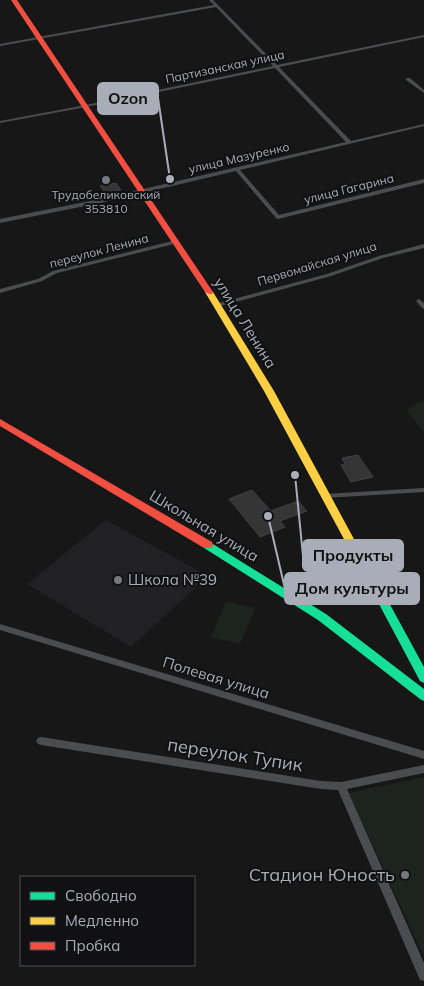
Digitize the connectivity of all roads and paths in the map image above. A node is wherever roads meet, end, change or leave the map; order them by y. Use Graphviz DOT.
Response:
graph roads {
  1 [pos="14,0"];
  2 [pos="211,0"];
  3 [pos="217,6"];
  4 [pos="424,36"];
  5 [pos="39,38"];
  6 [pos="0,45"];
  7 [pos="275,67"];
  8 [pos="408,79"];
  9 [pos="424,92"];
  10 [pos="86,106"];
  11 [pos="0,122"];
  12 [pos="424,125"];
  13 [pos="349,142"];
  14 [pos="237,169"];
  15 [pos="424,181"];
  16 [pos="141,191"];
  17 [pos="0,221"];
  18 [pos="176,242"];
  19 [pos="424,246"];
  20 [pos="0,291"];
  21 [pos="419,302"];
  22 [pos="217,305"];
  23 [pos="424,307"];
  24 [pos="0,422"];
  25 [pos="424,490"];
  26 [pos="325,496"];
  27 [pos="0,628"];
  28 [pos="424,680"];
  29 [pos="410,684"];
  30 [pos="424,696"];
  31 [pos="41,741"];
  32 [pos="424,755"];
  33 [pos="424,769"];
  34 [pos="341,786"];
  35 [pos="424,976"];
  1 -- 5 [label="street, улица Ленина"];
  2 -- 3 [label="street"];
  3 -- 5 [label="street"];
  3 -- 7 [label="street"];
  4 -- 7 [label="street, Партизанская улица"];
  5 -- 6 [label="street"];
  5 -- 10 [label="street, улица Ленина"];
  7 -- 10 [label="street, Партизанская улица"];
  7 -- 13 [label="street"];
  8 -- 9 [label="street"];
  10 -- 11 [label="street, Партизанская улица"];
  10 -- 16 [label="street, улица Ленина"];
  12 -- 13 [label="street, улица Мазуренко"];
  13 -- 14 [label="street, улица Мазуренко"];
  14 -- 15 [label="street, улица Гагарина"];
  14 -- 16 [label="street, улица Мазуренко"];
  16 -- 17 [label="street, улица Мазуренко"];
  16 -- 18 [label="street, улица Ленина"];
  18 -- 20 [label="street, переулок Ленина"];
  18 -- 22 [label="street, улица Ленина"];
  19 -- 22 [label="street, Первомайская улица"];
  21 -- 23 [label="street"];
  22 -- 26 [label="street, улица Ленина"];
  24 -- 29 [label="street, Школьная улица"];
  25 -- 26 [label="street"];
  26 -- 28 [label="street, улица Ленина"];
  27 -- 32 [label="street, Полевая улица"];
  28 -- 29 [label="street"];
  29 -- 30 [label="street, Школьная улица"];
  31 -- 34 [label="street, переулок Тупик"];
  33 -- 34 [label="street, переулок Тупик"];
  34 -- 35 [label="street"];
}
